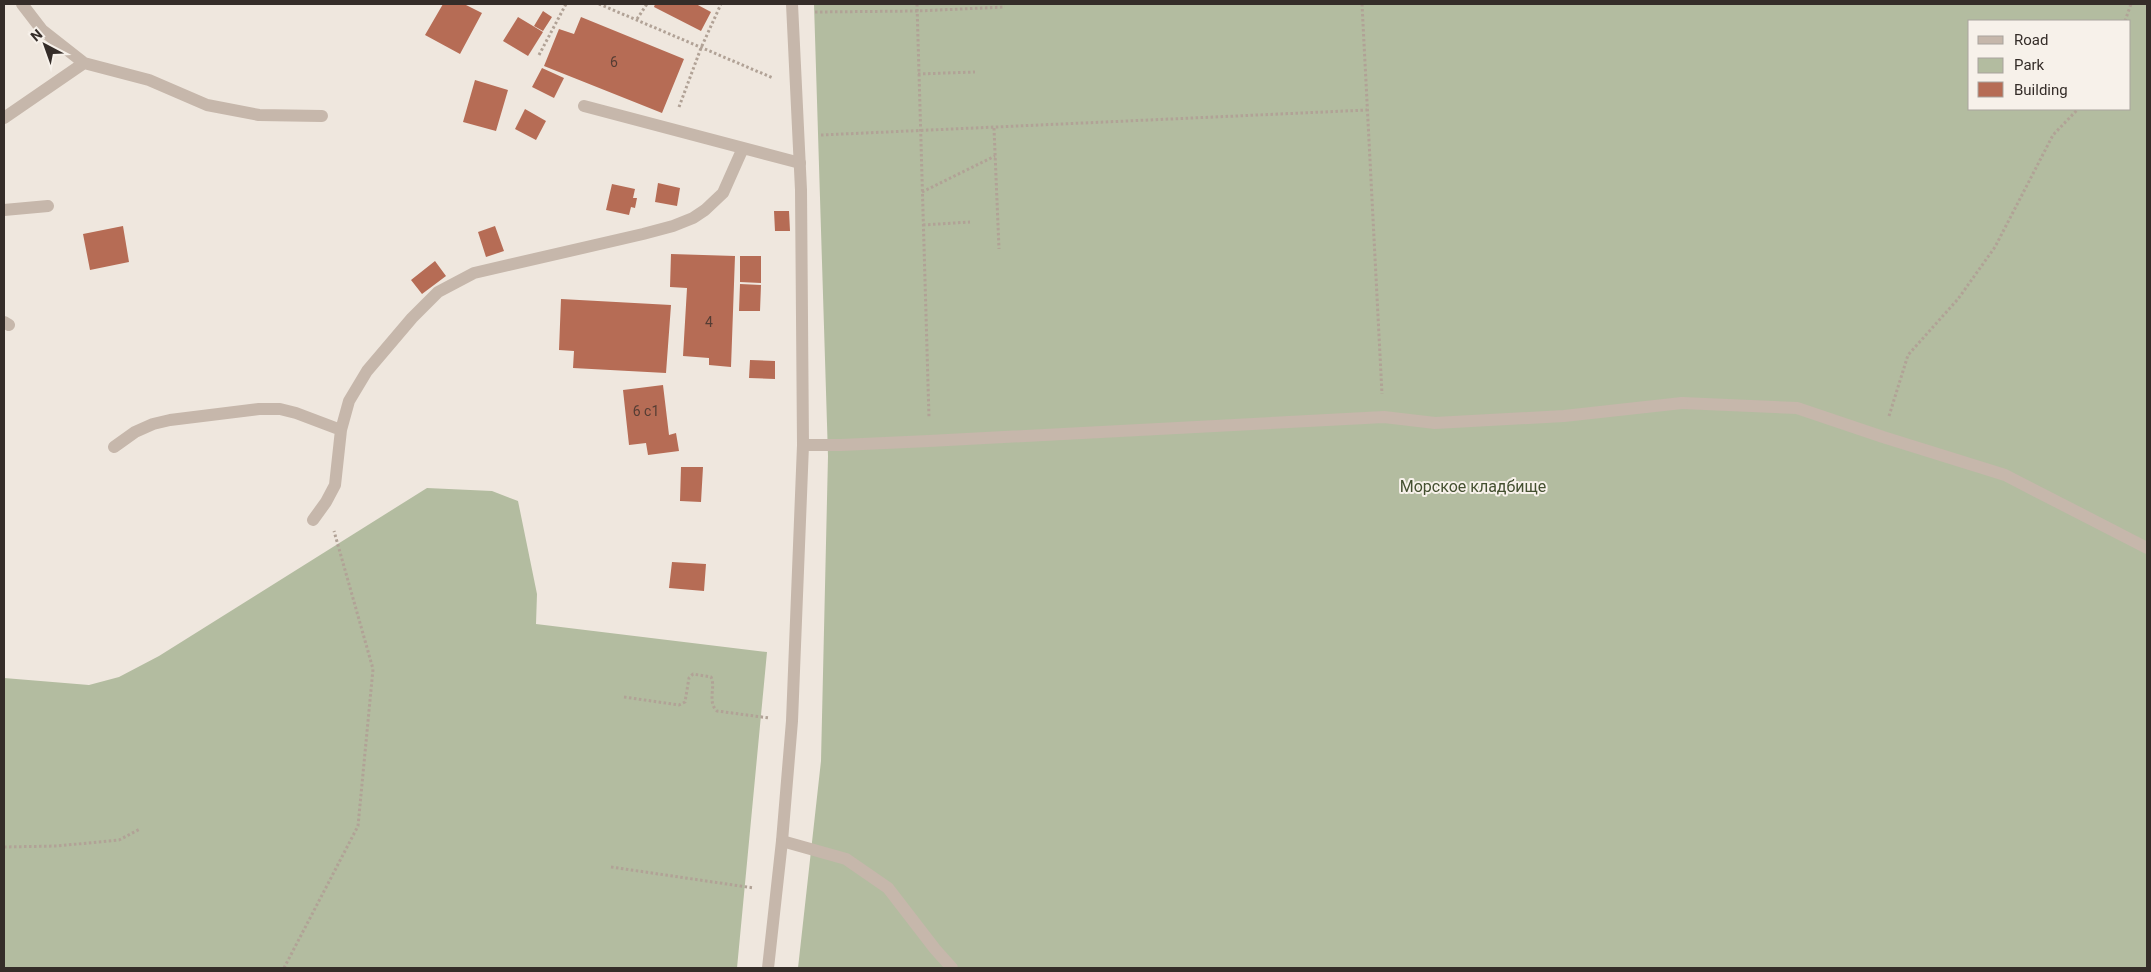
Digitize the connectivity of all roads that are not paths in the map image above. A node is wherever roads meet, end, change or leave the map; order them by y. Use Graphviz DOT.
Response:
graph roads {
  1 [pos="22,4"];
  2 [pos="792,8"];
  3 [pos="84,63"];
  4 [pos="584,106"];
  5 [pos="322,116"];
  6 [pos="4,118"];
  7 [pos="743,148"];
  8 [pos="800,164"];
  9 [pos="48,206"];
  10 [pos="4,210"];
  11 [pos="341,430"];
  12 [pos="803,445"];
  13 [pos="114,447"];
  14 [pos="313,520"];
  15 [pos="2147,548"];
  16 [pos="782,841"];
  17 [pos="768,968"];
  18 [pos="952,968"];
  1 -- 3 [label="street"];
  2 -- 8 [label="street"];
  3 -- 5 [label="street"];
  3 -- 6 [label="street"];
  4 -- 7 [label="street"];
  7 -- 8 [label="street"];
  7 -- 11 [label="street"];
  8 -- 12 [label="street"];
  9 -- 10 [label="street"];
  11 -- 13 [label="street"];
  11 -- 14 [label="street"];
  12 -- 15 [label="street"];
  12 -- 16 [label="street"];
  16 -- 17 [label="street"];
  16 -- 18 [label="street"];
}
